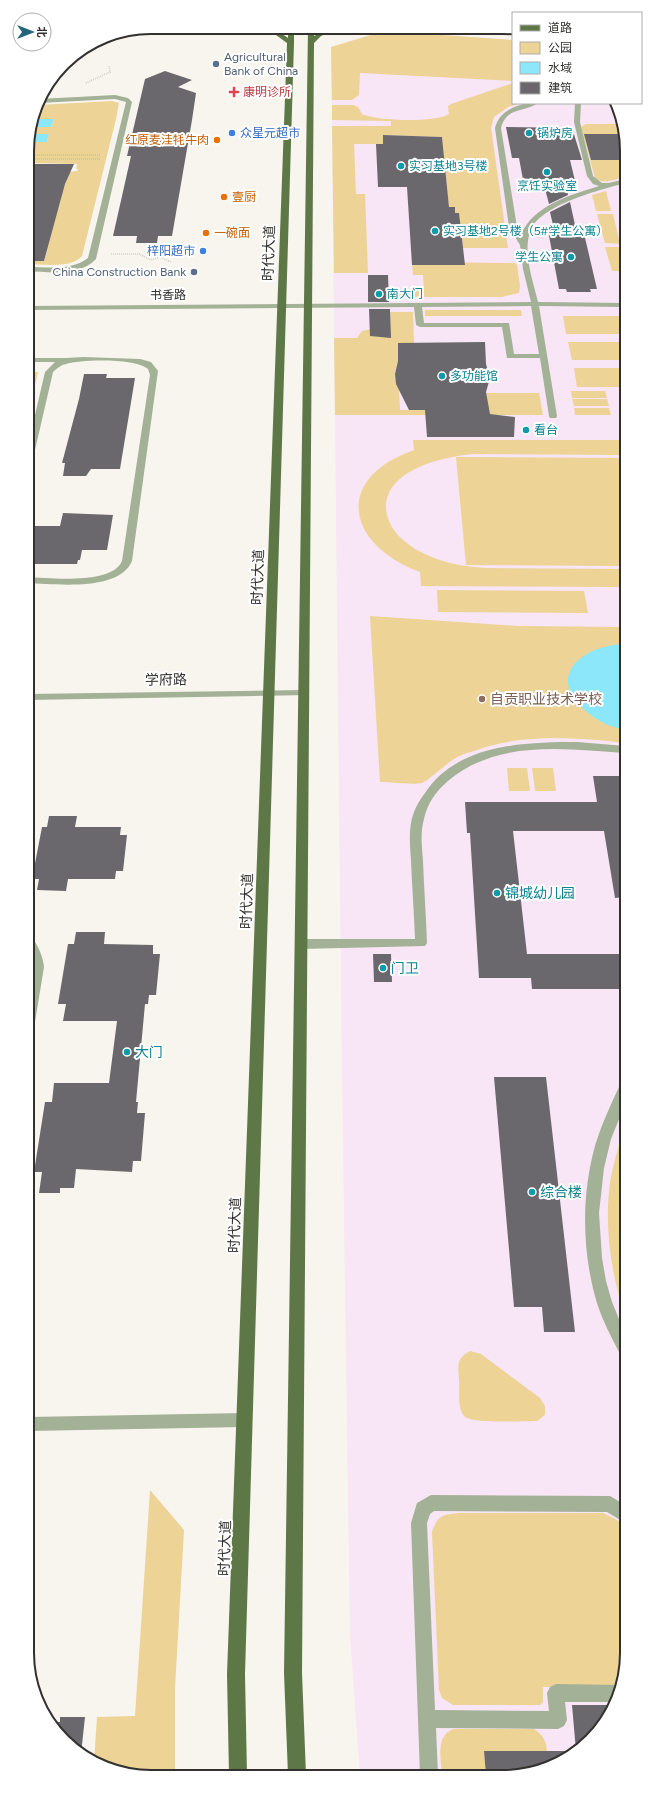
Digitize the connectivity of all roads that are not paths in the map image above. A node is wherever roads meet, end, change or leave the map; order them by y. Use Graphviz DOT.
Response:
graph roads {
  1 [pos="278,34"];
  2 [pos="291,34"];
  3 [pos="311,34"];
  4 [pos="322,34"];
  5 [pos="311,42"];
  6 [pos="291,43"];
  7 [pos="45,101"];
  8 [pos="532,104"];
  9 [pos="578,104"];
  10 [pos="620,182"];
  11 [pos="610,185"];
  12 [pos="524,245"];
  13 [pos="34,269"];
  14 [pos="418,304"];
  15 [pos="535,304"];
  16 [pos="620,304"];
  17 [pos="282,306"];
  18 [pos="308,306"];
  19 [pos="34,308"];
  20 [pos="543,356"];
  21 [pos="34,360"];
  22 [pos="79,360"];
  23 [pos="34,362"];
  24 [pos="48,372"];
  25 [pos="553,416"];
  26 [pos="34,436"];
  27 [pos="34,580"];
  28 [pos="269,693"];
  29 [pos="304,693"];
  30 [pos="34,697"];
  31 [pos="620,750"];
  32 [pos="301,944"];
  33 [pos="34,953"];
  34 [pos="34,989"];
  35 [pos="620,1100"];
  36 [pos="620,1339"];
  37 [pos="244,1420"];
  38 [pos="34,1424"];
  39 [pos="620,1512"];
  40 [pos="613,1693"];
  41 [pos="426,1719"];
  42 [pos="238,1770"];
  43 [pos="297,1770"];
  44 [pos="429,1770"];
  1 -- 6 [label="main road"];
  2 -- 6 [label="main road, 时代大道"];
  3 -- 5 [label="main road"];
  4 -- 5 [label="main road"];
  5 -- 18 [label="main road"];
  6 -- 17 [label="main road, 时代大道"];
  7 -- 13 [label="street"];
  8 -- 12 [label="street"];
  9 -- 11 [label="street"];
  10 -- 11 [label="street"];
  11 -- 12 [label="street"];
  12 -- 15 [label="street"];
  14 -- 15 [label="street, 书香路"];
  14 -- 18 [label="street, 书香路"];
  14 -- 20 [label="street"];
  15 -- 16 [label="street, 书香路"];
  15 -- 20 [label="street"];
  17 -- 18 [label="street, 书香路"];
  17 -- 19 [label="street, 书香路"];
  17 -- 28 [label="main road, 时代大道"];
  18 -- 29 [label="main road"];
  20 -- 25 [label="street"];
  21 -- 22 [label="street"];
  22 -- 24 [label="street"];
  22 -- 27 [label="street"];
  23 -- 24 [label="street"];
  24 -- 26 [label="street"];
  28 -- 29 [label="street, 学府路"];
  28 -- 30 [label="street, 学府路"];
  28 -- 37 [label="main road, 时代大道"];
  29 -- 32 [label="main road"];
  31 -- 32 [label="street"];
  32 -- 43 [label="main road"];
  33 -- 34 [label="street"];
  35 -- 36 [label="street"];
  37 -- 38 [label="street"];
  37 -- 42 [label="main road, 时代大道"];
  39 -- 41 [label="street"];
  40 -- 41 [label="street"];
  41 -- 44 [label="street"];
}
